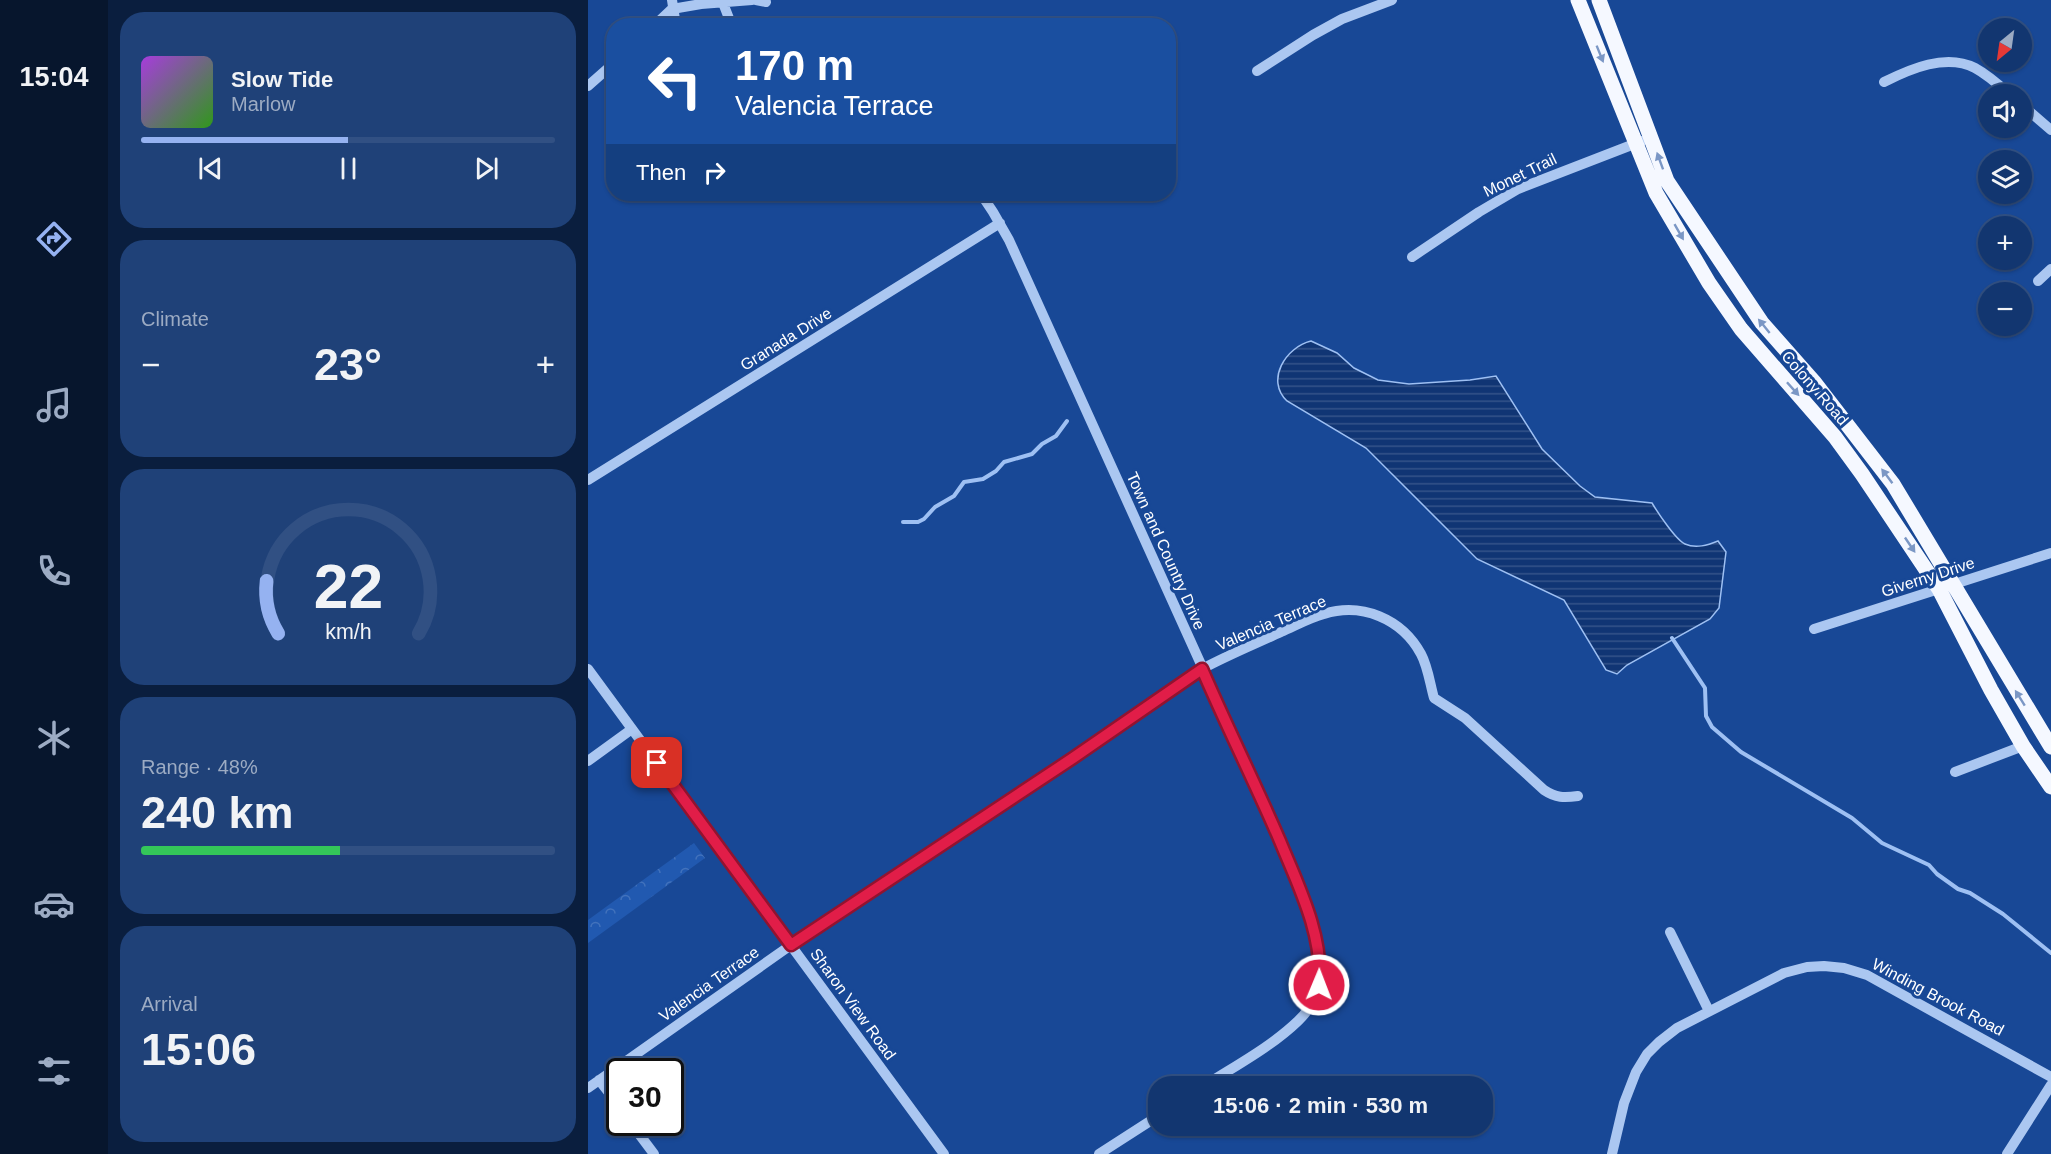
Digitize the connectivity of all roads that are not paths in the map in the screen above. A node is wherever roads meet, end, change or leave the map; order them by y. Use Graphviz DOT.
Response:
graph roads {
  1 [pos="1392,0"];
  2 [pos="1578,0"];
  3 [pos="1599,0"];
  4 [pos="758,1"];
  5 [pos="723,3"];
  6 [pos="672,4"];
  7 [pos="661,18"];
  8 [pos="729,18"];
  9 [pos="606,70"];
  10 [pos="1257,70"];
  11 [pos="1884,82"];
  12 [pos="1996,84"];
  13 [pos="588,86"];
  14 [pos="2032,114"];
  15 [pos="2051,130"];
  16 [pos="1651,138"];
  17 [pos="1635,143"];
  18 [pos="986,201"];
  19 [pos="1000,223"];
  20 [pos="1412,257"];
  21 [pos="2051,269"];
  22 [pos="2038,281"];
  23 [pos="588,480"];
  24 [pos="2051,553"];
  25 [pos="1946,587"];
  26 [pos="1814,628"];
  27 [pos="588,669"];
  28 [pos="1202,669"];
  29 [pos="632,729"];
  30 [pos="2048,738"];
  31 [pos="2023,746"];
  32 [pos="588,761"];
  33 [pos="1954,772"];
  34 [pos="2051,787"];
  35 [pos="1578,796"];
  36 [pos="1670,932"];
  37 [pos="791,945"];
  38 [pos="1709,1011"];
  39 [pos="1219,1076"];
  40 [pos="2051,1077"];
  41 [pos="599,1080"];
  42 [pos="2051,1085"];
  43 [pos="588,1088"];
  44 [pos="606,1089"];
  45 [pos="1148,1122"];
  46 [pos="640,1136"];
  47 [pos="654,1154"];
  48 [pos="944,1154"];
  49 [pos="1099,1154"];
  50 [pos="1612,1154"];
  51 [pos="2007,1154"];
  1 -- 10 [label="street"];
  2 -- 17 [label="main road, Colony Road, one-way"];
  3 -- 16 [label="main road, Colony Road"];
  4 -- 5 [label="street"];
  5 -- 6 [label="street"];
  5 -- 8 [label="street"];
  6 -- 7 [label="street"];
  9 -- 13 [label="street"];
  11 -- 12 [label="street"];
  14 -- 15 [label="street"];
  16 -- 17 [label="street, Monet Trail"];
  25 -- 16 [label="main road, Colony Road, one-way"];
  17 -- 20 [label="street, Monet Trail"];
  17 -- 25 [label="main road, Colony Road, one-way"];
  18 -- 19 [label="street, Town and Country Drive"];
  19 -- 23 [label="street, Granada Drive"];
  19 -- 28 [label="street, Town and Country Drive"];
  21 -- 22 [label="street"];
  24 -- 25 [label="street, Giverny Drive"];
  25 -- 26 [label="street, Giverny Drive"];
  30 -- 25 [label="main road, Colony Road, one-way"];
  25 -- 31 [label="main road, Colony Road"];
  27 -- 29 [label="street, Sharon View Road"];
  28 -- 35 [label="street, Valencia Terrace"];
  28 -- 37 [label="street, Valencia Terrace"];
  28 -- 39 [label="street, Town and Country Drive"];
  29 -- 32 [label="street"];
  29 -- 37 [label="street, Sharon View Road"];
  31 -- 33 [label="street"];
  31 -- 34 [label="main road, Colony Road"];
  36 -- 38 [label="street"];
  37 -- 41 [label="street, Valencia Terrace"];
  37 -- 48 [label="street, Sharon View Road"];
  38 -- 40 [label="street, Winding Brook Road"];
  38 -- 50 [label="street, Winding Brook Road"];
  41 -- 43 [label="street, Valencia Terrace"];
  41 -- 44 [label="street"];
  42 -- 51 [label="street"];
  45 -- 49 [label="street"];
  46 -- 47 [label="street"];
}
